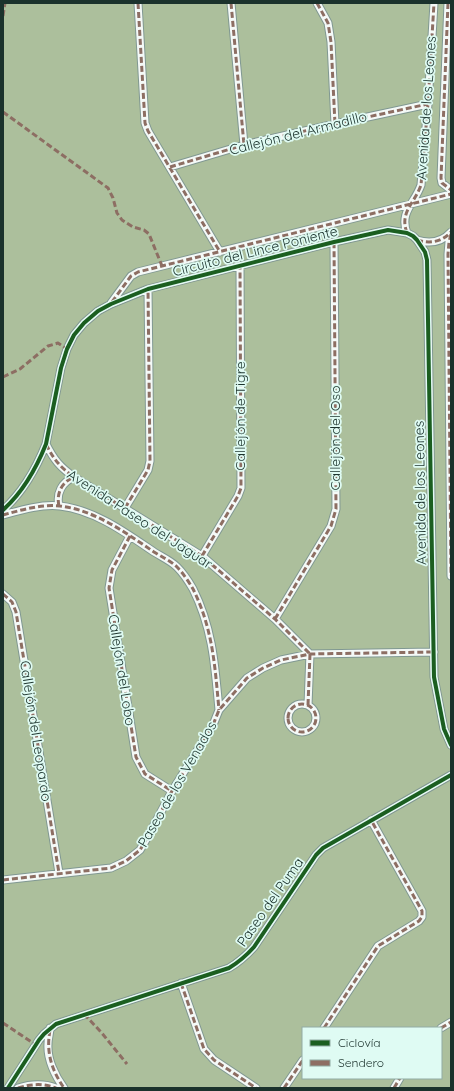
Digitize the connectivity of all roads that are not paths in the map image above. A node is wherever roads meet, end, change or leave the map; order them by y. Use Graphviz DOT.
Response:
graph roads {
  1 [pos="138,3"];
  2 [pos="231,3"];
  3 [pos="317,3"];
  4 [pos="434,3"];
  5 [pos="448,3"];
  6 [pos="428,104"];
  7 [pos="335,124"];
  8 [pos="244,145"];
  9 [pos="170,168"];
  10 [pos="451,190"];
  11 [pos="451,194"];
  12 [pos="412,204"];
  13 [pos="407,233"];
  14 [pos="451,233"];
  15 [pos="417,240"];
  16 [pos="334,242"];
  17 [pos="220,252"];
  18 [pos="240,266"];
  19 [pos="148,289"];
  20 [pos="111,304"];
  21 [pos="46,444"];
  22 [pos="74,477"];
  23 [pos="59,506"];
  24 [pos="125,508"];
  25 [pos="3,510"];
  26 [pos="3,515"];
  27 [pos="130,536"];
  28 [pos="202,556"];
  29 [pos="451,576"];
  30 [pos="3,594"];
  31 [pos="275,619"];
  32 [pos="434,652"];
  33 [pos="310,654"];
  34 [pos="308,705"];
  35 [pos="219,710"];
  36 [pos="451,745"];
  37 [pos="451,775"];
  38 [pos="172,791"];
  39 [pos="371,820"];
  40 [pos="59,873"];
  41 [pos="3,880"];
  42 [pos="181,983"];
  43 [pos="451,1022"];
  44 [pos="325,1027"];
  45 [pos="442,1027"];
  46 [pos="50,1028"];
  47 [pos="302,1061"];
  48 [pos="399,1079"];
  49 [pos="8,1088"];
  50 [pos="18,1088"];
  51 [pos="56,1088"];
  52 [pos="64,1088"];
  53 [pos="256,1088"];
  54 [pos="284,1088"];
  55 [pos="394,1088"];
  1 -- 9 [label="street"];
  2 -- 8 [label="street"];
  3 -- 7 [label="street"];
  4 -- 6 [label="street, Avenida de los Leones"];
  5 -- 10 [label="street, Avenida de los Leones"];
  6 -- 7 [label="street, Callejón del Armadillo"];
  6 -- 12 [label="street, Avenida de los Leones"];
  7 -- 8 [label="street, Callejón del Armadillo"];
  8 -- 9 [label="street, Callejón del Armadillo"];
  9 -- 17 [label="street"];
  11 -- 12 [label="street, Circuito del Lince Poniente"];
  12 -- 13 [label="street, Avenida de los Leones"];
  12 -- 17 [label="street, Circuito del Lince Poniente"];
  13 -- 15 [label="street"];
  13 -- 16 [label="street, Circuito del Lince Poniente"];
  14 -- 15 [label="street"];
  14 -- 29 [label="street"];
  15 -- 32 [label="street, Avenida de los Leones"];
  16 -- 18 [label="street, Circuito del Lince Poniente"];
  16 -- 31 [label="street, Callejón del Oso"];
  17 -- 20 [label="street, Circuito del Lince Poniente"];
  18 -- 19 [label="street, Circuito del Lince Poniente"];
  18 -- 28 [label="street, Callejón de Tigre"];
  19 -- 20 [label="street, Circuito del Lince Poniente"];
  19 -- 24 [label="street"];
  20 -- 21 [label="street"];
  21 -- 22 [label="street, Avenida Paseo del Jaguar"];
  21 -- 25 [label="street"];
  22 -- 23 [label="street"];
  22 -- 24 [label="street, Avenida Paseo del Jaguar"];
  23 -- 26 [label="street, Avenida Paseo del Jaguar"];
  23 -- 27 [label="street, Avenida Paseo del Jaguar"];
  24 -- 28 [label="street, Avenida Paseo del Jaguar"];
  27 -- 35 [label="street, Avenida Paseo del Jaguar"];
  27 -- 38 [label="street, Callejón del Lobo"];
  28 -- 31 [label="street, Avenida Paseo del Jaguar"];
  30 -- 40 [label="street, Callejón del Leopardo"];
  31 -- 33 [label="street, Avenida Paseo del Jaguar"];
  32 -- 33 [label="street, Paseo de los Venados"];
  32 -- 36 [label="street, Avenida de los Leones"];
  33 -- 34 [label="street"];
  33 -- 35 [label="street, Paseo de los Venados"];
  34 -- 34 [label="street"];
  35 -- 38 [label="street, Paseo de los Venados"];
  37 -- 39 [label="street, Paseo del Puma"];
  38 -- 40 [label="street, Paseo de los Venados"];
  39 -- 42 [label="street, Paseo del Puma"];
  39 -- 44 [label="street"];
  40 -- 41 [label="street, Paseo de los Venados"];
  42 -- 46 [label="street, Paseo del Puma"];
  42 -- 53 [label="street"];
  43 -- 45 [label="street"];
  46 -- 49 [label="street, Paseo del Puma"];
  46 -- 52 [label="street"];
  47 -- 54 [label="street"];
  48 -- 55 [label="street"];
  50 -- 51 [label="street"];
}
